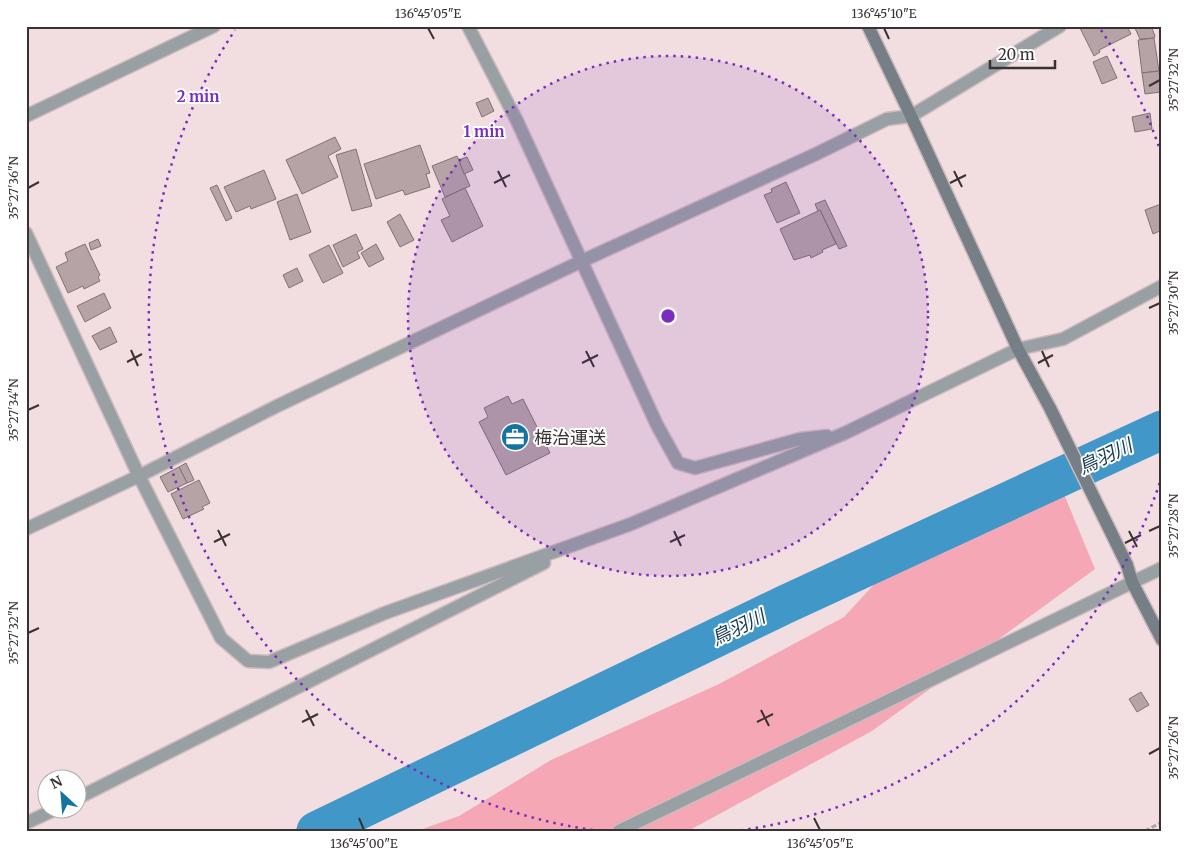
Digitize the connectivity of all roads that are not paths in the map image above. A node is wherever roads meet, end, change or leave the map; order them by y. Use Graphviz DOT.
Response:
graph roads {
  1 [pos="214,26"];
  2 [pos="468,26"];
  3 [pos="868,26"];
  4 [pos="1060,26"];
  5 [pos="26,116"];
  6 [pos="911,116"];
  7 [pos="26,232"];
  8 [pos="582,261"];
  9 [pos="1162,286"];
  10 [pos="1018,349"];
  11 [pos="845,434"];
  12 [pos="139,476"];
  13 [pos="26,529"];
  14 [pos="595,537"];
  15 [pos="1162,568"];
  16 [pos="1132,582"];
  17 [pos="1162,640"];
  18 [pos="88,793"];
  19 [pos="38,818"];
  20 [pos="26,824"];
  21 [pos="619,831"];
  1 -- 5 [label="street"];
  2 -- 8 [label="street"];
  3 -- 6 [label="street"];
  4 -- 6 [label="street"];
  6 -- 8 [label="street"];
  6 -- 10 [label="street"];
  7 -- 12 [label="street"];
  8 -- 11 [label="street"];
  8 -- 12 [label="street"];
  9 -- 10 [label="street"];
  10 -- 11 [label="street"];
  10 -- 16 [label="street"];
  11 -- 14 [label="street"];
  12 -- 13 [label="street"];
  12 -- 14 [label="street"];
  14 -- 18 [label="street"];
  15 -- 16 [label="street"];
  16 -- 17 [label="street"];
  16 -- 21 [label="street"];
  19 -- 20 [label="street"];
}
